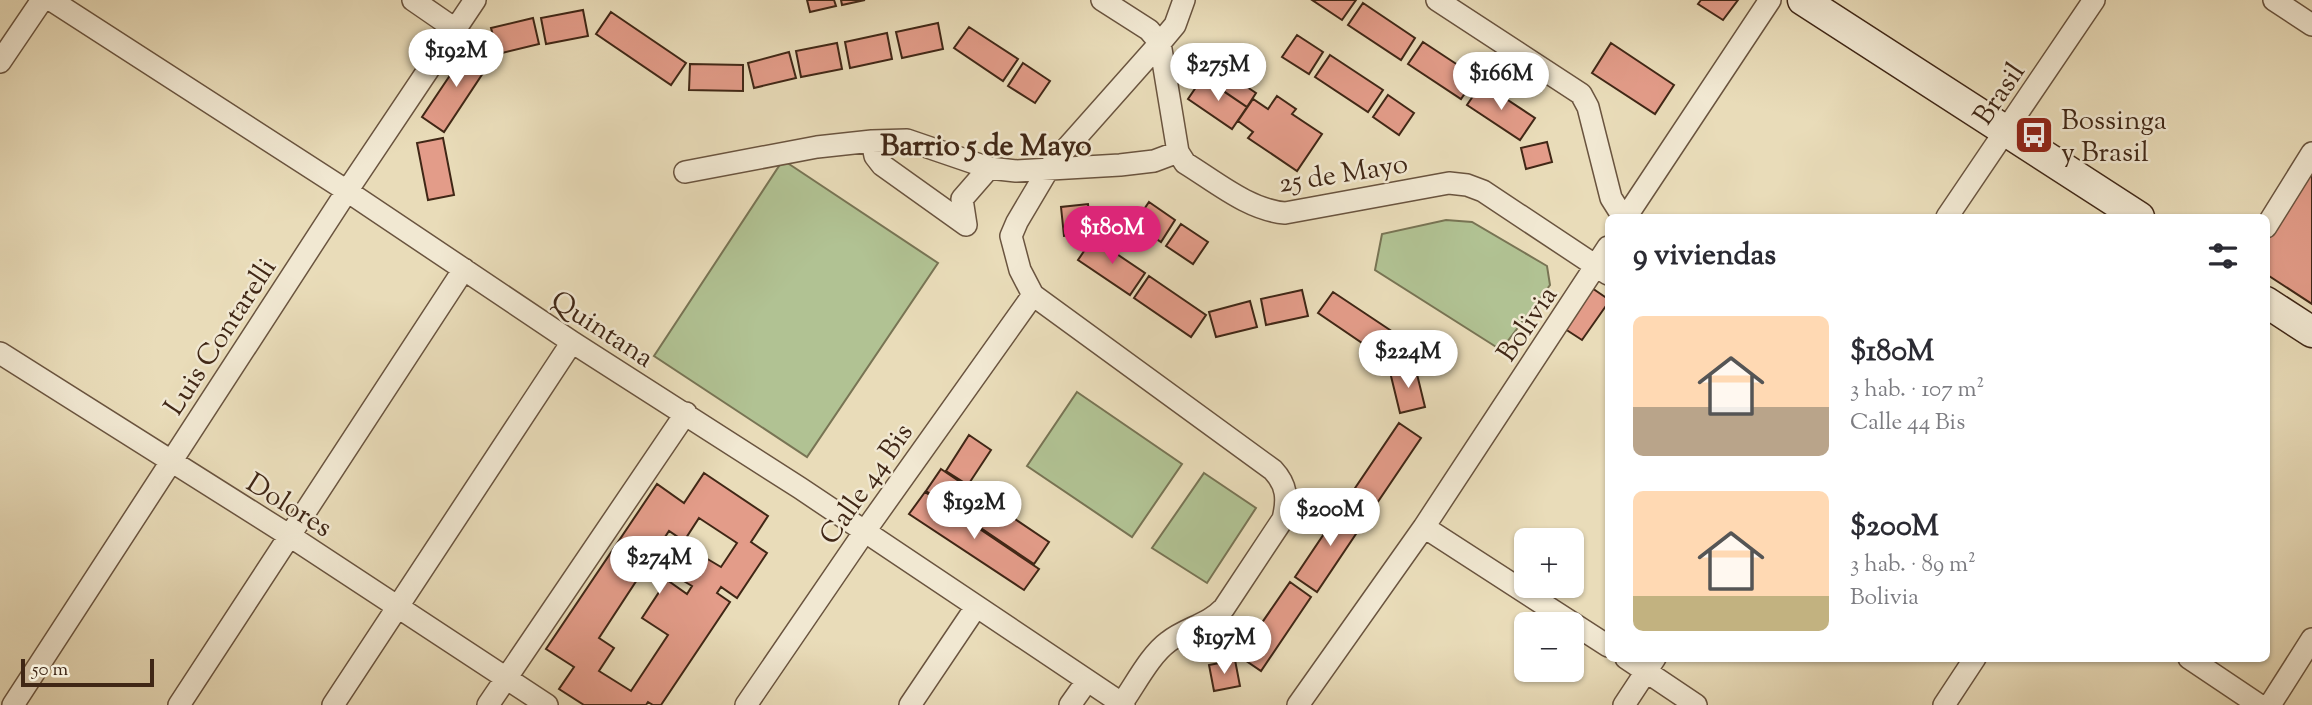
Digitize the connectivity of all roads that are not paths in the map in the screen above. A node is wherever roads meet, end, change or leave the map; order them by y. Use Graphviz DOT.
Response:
graph roads {
  1 [pos="42,0"];
  2 [pos="51,0"];
  3 [pos="412,0"];
  4 [pos="475,0"];
  5 [pos="1102,0"];
  6 [pos="1184,0"];
  7 [pos="1437,0"];
  8 [pos="1770,0"];
  9 [pos="1803,0"];
  10 [pos="2094,0"];
  11 [pos="2274,0"];
  12 [pos="2312,25"];
  13 [pos="455,29"];
  14 [pos="1160,43"];
  15 [pos="0,62"];
  16 [pos="2007,130"];
  17 [pos="872,141"];
  18 [pos="1178,152"];
  19 [pos="2312,153"];
  20 [pos="989,168"];
  21 [pos="1049,168"];
  22 [pos="685,172"];
  23 [pos="347,191"];
  24 [pos="1622,214"];
  25 [pos="1626,214"];
  26 [pos="1949,214"];
  27 [pos="2133,214"];
  28 [pos="2270,221"];
  29 [pos="464,269"];
  30 [pos="1602,270"];
  31 [pos="1033,295"];
  32 [pos="2270,305"];
  33 [pos="2312,332"];
  34 [pos="572,342"];
  35 [pos="0,353"];
  36 [pos="686,413"];
  37 [pos="171,463"];
  38 [pos="1424,527"];
  39 [pos="865,531"];
  40 [pos="290,536"];
  41 [pos="398,607"];
  42 [pos="976,607"];
  43 [pos="2312,639"];
  44 [pos="1605,644"];
  45 [pos="1972,662"];
  46 [pos="2195,662"];
  47 [pos="1650,664"];
  48 [pos="505,678"];
  49 [pos="1087,681"];
  50 [pos="1123,704"];
  51 [pos="13,705"];
  52 [pos="179,705"];
  53 [pos="333,705"];
  54 [pos="488,705"];
  55 [pos="547,705"];
  56 [pos="746,705"];
  57 [pos="910,705"];
  58 [pos="1070,705"];
  59 [pos="1298,705"];
  60 [pos="1624,705"];
  61 [pos="1696,705"];
  62 [pos="1944,705"];
  63 [pos="2259,705"];
  64 [pos="2270,705"];
  1 -- 15 [label="street"];
  2 -- 23 [label="street, Quintana"];
  3 -- 13 [label="street"];
  4 -- 13 [label="street, Luis Contarelli"];
  5 -- 14 [label="street"];
  6 -- 14 [label="street"];
  7 -- 24 [label="street"];
  8 -- 25 [label="street"];
  9 -- 16 [label="main road"];
  10 -- 16 [label="street, Brasil"];
  11 -- 12 [label="street"];
  13 -- 23 [label="street, Luis Contarelli"];
  14 -- 18 [label="street"];
  14 -- 21 [label="street"];
  16 -- 26 [label="street, Brasil"];
  16 -- 27 [label="main road"];
  17 -- 20 [label="street"];
  17 -- 20 [label="street"];
  17 -- 22 [label="street"];
  18 -- 21 [label="street"];
  18 -- 30 [label="street, 25 de Mayo"];
  19 -- 28 [label="street"];
  20 -- 21 [label="street"];
  21 -- 31 [label="street"];
  23 -- 29 [label="street, Quintana"];
  23 -- 37 [label="street, Luis Contarelli"];
  29 -- 34 [label="street, Quintana"];
  29 -- 40 [label="street"];
  30 -- 38 [label="street, Bolivia"];
  31 -- 39 [label="street, Calle 44 Bis"];
  31 -- 50 [label="street"];
  32 -- 33 [label="main road"];
  34 -- 36 [label="street, Quintana"];
  34 -- 41 [label="street"];
  35 -- 37 [label="street, Dolores"];
  36 -- 39 [label="street, Quintana"];
  36 -- 48 [label="street"];
  37 -- 40 [label="street, Dolores"];
  37 -- 51 [label="street, Luis Contarelli"];
  38 -- 44 [label="street"];
  38 -- 59 [label="street, Bolivia"];
  39 -- 42 [label="street, Quintana"];
  39 -- 56 [label="street, Calle 44 Bis"];
  40 -- 41 [label="street, Dolores"];
  40 -- 52 [label="street"];
  41 -- 48 [label="street, Dolores"];
  41 -- 53 [label="street"];
  42 -- 49 [label="street, Quintana"];
  42 -- 57 [label="street"];
  43 -- 64 [label="street"];
  45 -- 62 [label="street"];
  46 -- 63 [label="street"];
  47 -- 60 [label="street"];
  47 -- 61 [label="street"];
  48 -- 54 [label="street"];
  48 -- 55 [label="street, Dolores"];
  49 -- 50 [label="street, Quintana"];
  49 -- 58 [label="street"];
}
